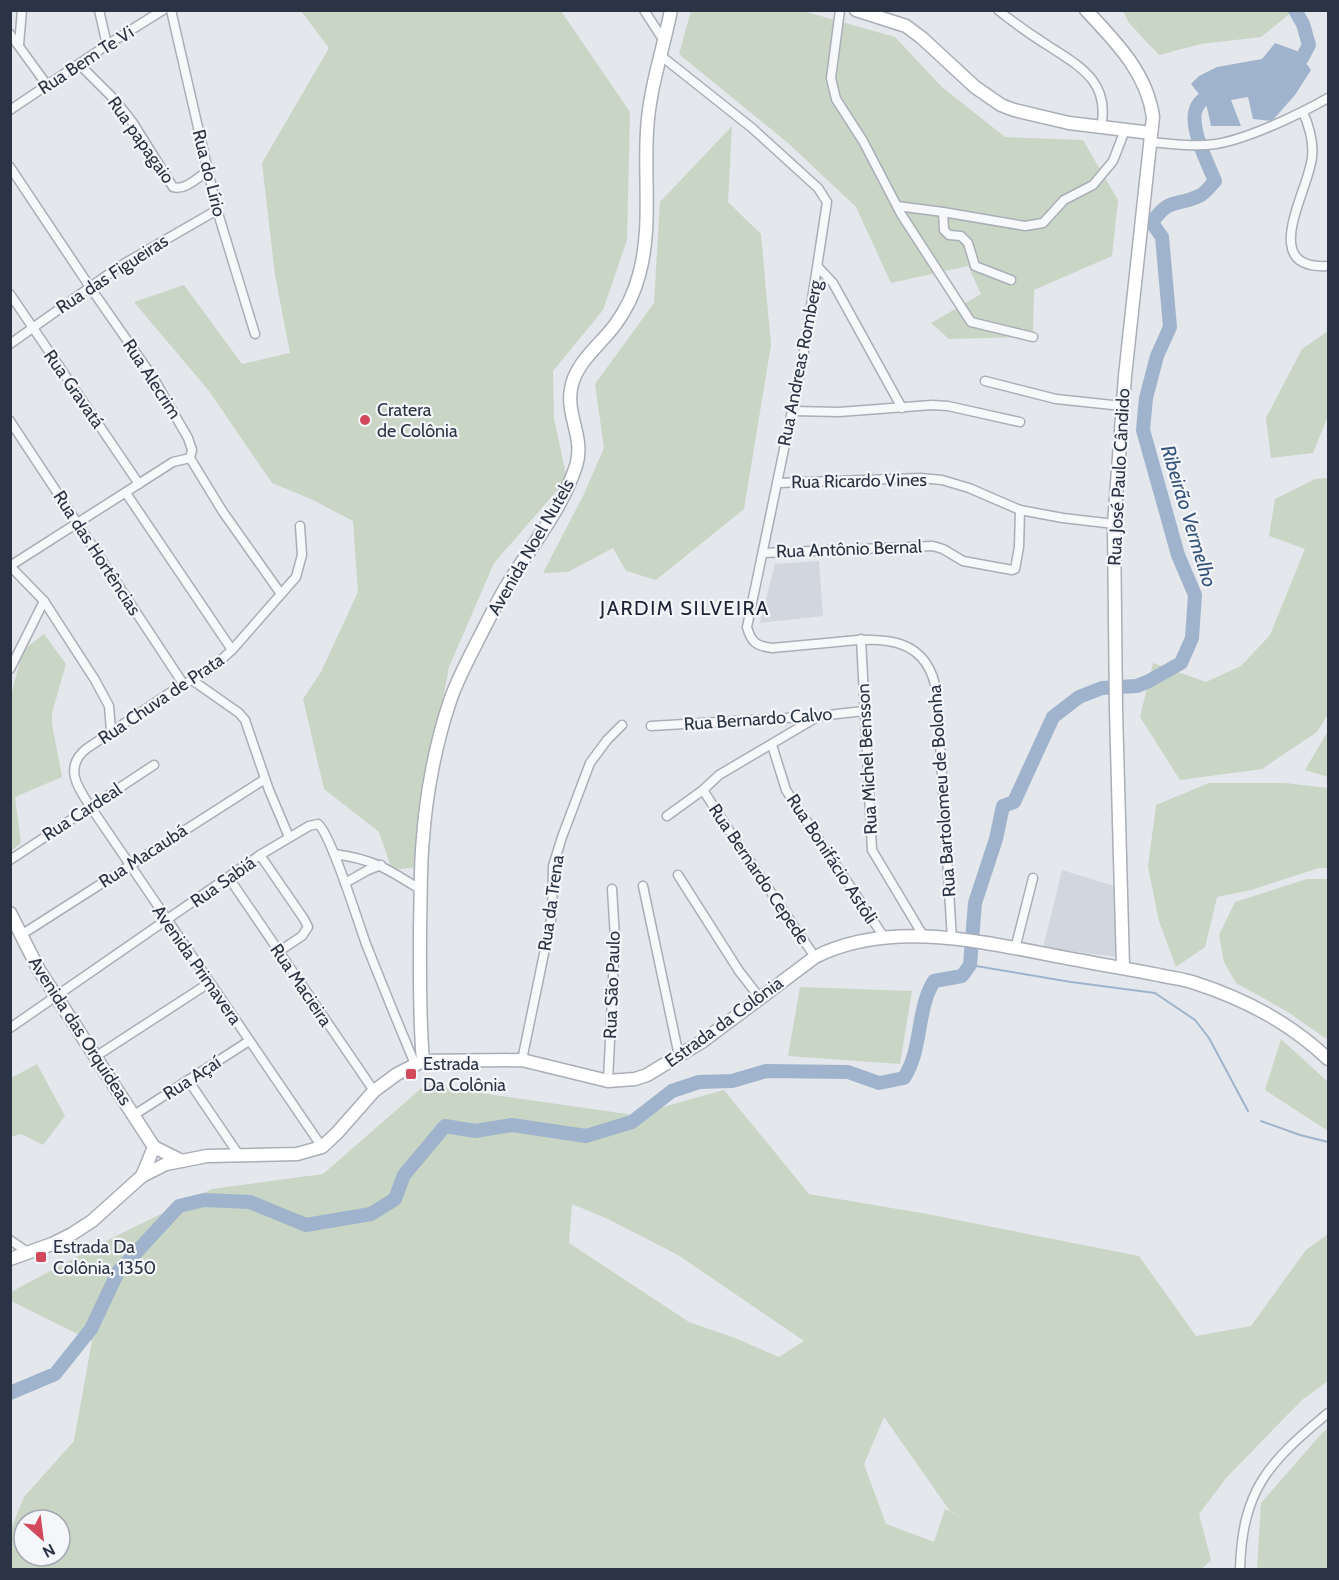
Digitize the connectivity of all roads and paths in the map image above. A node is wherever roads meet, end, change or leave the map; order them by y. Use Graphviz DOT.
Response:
graph roads {
  1 [pos="22,10"];
  2 [pos="99,10"];
  3 [pos="163,10"];
  4 [pos="171,10"];
  5 [pos="644,10"];
  6 [pos="670,10"];
  7 [pos="840,10"];
  8 [pos="856,10"];
  9 [pos="998,10"];
  10 [pos="1086,10"];
  11 [pos="10,34"];
  12 [pos="664,41"];
  13 [pos="19,45"];
  14 [pos="106,45"];
  15 [pos="660,55"];
  16 [pos="79,64"];
  17 [pos="47,84"];
  18 [pos="1329,98"];
  19 [pos="10,110"];
  20 [pos="1303,112"];
  21 [pos="1101,127"];
  22 [pos="1125,130"];
  23 [pos="1150,137"];
  24 [pos="10,167"];
  25 [pos="208,171"];
  26 [pos="897,206"];
  27 [pos="217,210"];
  28 [pos="943,212"];
  29 [pos="1329,266"];
  30 [pos="818,267"];
  31 [pos="1011,280"];
  32 [pos="90,287"];
  33 [pos="10,294"];
  34 [pos="32,327"];
  35 [pos="255,334"];
  36 [pos="1033,337"];
  37 [pos="10,344"];
  38 [pos="985,381"];
  39 [pos="1122,406"];
  40 [pos="902,408"];
  41 [pos="793,411"];
  42 [pos="10,421"];
  43 [pos="1020,422"];
  44 [pos="190,458"];
  45 [pos="777,483"];
  46 [pos="139,484"];
  47 [pos="126,493"];
  48 [pos="1020,510"];
  49 [pos="78,524"];
  50 [pos="1114,524"];
  51 [pos="300,526"];
  52 [pos="763,553"];
  53 [pos="10,566"];
  54 [pos="281,594"];
  55 [pos="44,601"];
  56 [pos="747,627"];
  57 [pos="861,639"];
  58 [pos="232,650"];
  59 [pos="10,669"];
  60 [pos="188,683"];
  61 [pos="864,711"];
  62 [pos="819,716"];
  63 [pos="622,725"];
  64 [pos="651,726"];
  65 [pos="111,731"];
  66 [pos="772,745"];
  67 [pos="154,765"];
  68 [pos="265,778"];
  69 [pos="76,781"];
  70 [pos="704,790"];
  71 [pos="90,806"];
  72 [pos="667,816"];
  73 [pos="290,837"];
  74 [pos="334,854"];
  75 [pos="260,855"];
  76 [pos="10,860"];
  77 [pos="128,865"];
  78 [pos="382,865"];
  79 [pos="678,875"];
  80 [pos="229,878"];
  81 [pos="1033,878"];
  82 [pos="345,882"];
  83 [pos="643,886"];
  84 [pos="612,889"];
  85 [pos="421,890"];
  86 [pos="10,913"];
  87 [pos="166,921"];
  88 [pos="21,935"];
  89 [pos="884,937"];
  90 [pos="924,937"];
  91 [pos="952,939"];
  92 [pos="1015,949"];
  93 [pos="278,952"];
  94 [pos="815,957"];
  95 [pos="1123,967"];
  96 [pos="209,984"];
  97 [pos="57,997"];
  98 [pos="759,998"];
  99 [pos="10,1028"];
  100 [pos="249,1041"];
  101 [pos="680,1056"];
  102 [pos="95,1057"];
  103 [pos="1329,1059"];
  104 [pos="522,1060"];
  105 [pos="419,1062"];
  106 [pos="188,1080"];
  107 [pos="608,1081"];
  108 [pos="374,1091"];
  109 [pos="135,1115"];
  110 [pos="154,1147"];
  111 [pos="321,1147"];
  112 [pos="239,1155"];
  113 [pos="182,1161"];
  114 [pos="142,1176"];
  115 [pos="10,1240"];
  116 [pos="29,1253"];
  117 [pos="10,1259"];
  118 [pos="1329,1413"];
  119 [pos="1240,1569"];
  1 -- 13 [label="street"];
  2 -- 14 [label="street"];
  3 -- 14 [label="street, Rua Bem Te Vi"];
  4 -- 25 [label="street, Rua do Lírio"];
  5 -- 12 [label="street"];
  6 -- 12 [label="street, Avenida Noel Nutels"];
  7 -- 26 [label="street"];
  8 -- 21 [label="street"];
  9 -- 21 [label="street"];
  10 -- 23 [label="street, Rua José Paulo Cândido"];
  11 -- 13 [label="street"];
  12 -- 15 [label="street, Avenida Noel Nutels"];
  13 -- 17 [label="street"];
  14 -- 16 [label="street, Rua Bem Te Vi"];
  15 -- 30 [label="street, Rua Andreas Romberg"];
  15 -- 85 [label="street, Avenida Noel Nutels"];
  16 -- 17 [label="street, Rua Bem Te Vi"];
  16 -- 25 [label="street, Rua papagaio"];
  17 -- 19 [label="street, Rua Bem Te Vi"];
  18 -- 20 [label="street"];
  20 -- 23 [label="street"];
  20 -- 29 [label="street"];
  21 -- 22 [label="street"];
  22 -- 23 [label="street"];
  22 -- 28 [label="street"];
  23 -- 39 [label="street, Rua José Paulo Cândido"];
  24 -- 32 [label="street, Rua Alecrim"];
  25 -- 27 [label="street, Rua do Lírio"];
  26 -- 28 [label="street"];
  26 -- 36 [label="street"];
  27 -- 32 [label="street, Rua das Figueiras"];
  27 -- 35 [label="street, Rua do Lírio"];
  28 -- 31 [label="street"];
  30 -- 40 [label="street"];
  30 -- 41 [label="street, Rua Andreas Romberg"];
  32 -- 34 [label="street, Rua das Figueiras"];
  32 -- 44 [label="street, Rua Alecrim"];
  33 -- 34 [label="street, Rua Gravatá"];
  34 -- 37 [label="street, Rua das Figueiras"];
  34 -- 46 [label="street, Rua Gravatá"];
  38 -- 39 [label="street"];
  39 -- 50 [label="street, Rua José Paulo Cândido"];
  40 -- 41 [label="street"];
  40 -- 43 [label="street"];
  41 -- 45 [label="street, Rua Andreas Romberg"];
  42 -- 49 [label="street, Rua das Hortências"];
  44 -- 46 [label="street"];
  44 -- 54 [label="street, Rua Alecrim"];
  45 -- 48 [label="street, Rua Ricardo Vines"];
  45 -- 52 [label="street, Rua Andreas Romberg"];
  46 -- 47 [label="street"];
  47 -- 49 [label="street"];
  47 -- 58 [label="street"];
  48 -- 50 [label="street, Rua Ricardo Vines"];
  48 -- 52 [label="street, Rua Antônio Bernal"];
  49 -- 53 [label="street"];
  49 -- 60 [label="street, Rua das Hortências"];
  50 -- 95 [label="street, Rua José Paulo Cândido"];
  51 -- 54 [label="street, Rua Chuva de Prata"];
  52 -- 56 [label="street, Rua Andreas Romberg"];
  53 -- 55 [label="street"];
  54 -- 58 [label="street, Rua Chuva de Prata"];
  55 -- 59 [label="street"];
  55 -- 65 [label="street"];
  56 -- 57 [label="street, Rua Bartolomeu de Bolonha"];
  57 -- 61 [label="street, Rua Michel Bensson"];
  57 -- 91 [label="street, Rua Bartolomeu de Bolonha"];
  58 -- 60 [label="street, Rua Chuva de Prata"];
  60 -- 65 [label="street, Rua Chuva de Prata"];
  60 -- 68 [label="street"];
  61 -- 62 [label="street, Rua Bernardo Calvo"];
  61 -- 90 [label="street, Rua Michel Bensson"];
  62 -- 64 [label="street, Rua Bernardo Calvo"];
  62 -- 66 [label="street"];
  63 -- 104 [label="street, Rua da Trena"];
  65 -- 69 [label="street, Rua Chuva de Prata"];
  66 -- 70 [label="street"];
  66 -- 89 [label="street, Rua Bonifácio Astôli"];
  67 -- 71 [label="street, Rua Cardeal"];
  68 -- 73 [label="street"];
  68 -- 77 [label="street, Rua Macaubá"];
  69 -- 71 [label="street, Avenida Primavera"];
  70 -- 72 [label="street"];
  70 -- 94 [label="street, Rua Bernardo Cepede"];
  71 -- 76 [label="street, Rua Cardeal"];
  71 -- 77 [label="street, Avenida Primavera"];
  73 -- 74 [label="street, Rua Sabiá"];
  73 -- 75 [label="street, Rua Sabiá"];
  74 -- 78 [label="street"];
  74 -- 82 [label="street"];
  75 -- 80 [label="street, Rua Sabiá"];
  75 -- 93 [label="street"];
  77 -- 87 [label="street, Avenida Primavera"];
  77 -- 88 [label="street, Rua Macaubá"];
  78 -- 82 [label="street"];
  78 -- 85 [label="street"];
  79 -- 98 [label="street"];
  80 -- 87 [label="street, Rua Sabiá"];
  80 -- 93 [label="street, Rua Macieira"];
  81 -- 92 [label="street"];
  82 -- 105 [label="street"];
  83 -- 101 [label="street"];
  84 -- 107 [label="street, Rua São Paulo"];
  85 -- 105 [label="street, Avenida Noel Nutels"];
  86 -- 88 [label="street, Avenida das Orquídeas"];
  87 -- 96 [label="street, Avenida Primavera"];
  87 -- 97 [label="street, Rua Sabiá"];
  88 -- 97 [label="street, Avenida das Orquídeas"];
  89 -- 90 [label="street, Estrada da Colônia"];
  89 -- 94 [label="street, Estrada da Colônia"];
  90 -- 91 [label="street, Estrada da Colônia"];
  91 -- 92 [label="street, Estrada da Colônia"];
  92 -- 95 [label="street, Estrada da Colônia"];
  93 -- 108 [label="street, Rua Macieira"];
  94 -- 98 [label="street, Estrada da Colônia"];
  95 -- 103 [label="street, Estrada da Colônia"];
  96 -- 100 [label="street, Avenida Primavera"];
  96 -- 102 [label="street"];
  97 -- 99 [label="street, Rua Sabiá"];
  97 -- 102 [label="street, Avenida das Orquídeas"];
  98 -- 101 [label="street, Estrada da Colônia"];
  100 -- 106 [label="street, Rua Açaí"];
  100 -- 111 [label="street, Avenida Primavera"];
  101 -- 107 [label="street, Estrada da Colônia"];
  102 -- 109 [label="street, Avenida das Orquídeas"];
  104 -- 105 [label="street, Estrada da Colônia"];
  104 -- 107 [label="street, Estrada da Colônia"];
  105 -- 108 [label="street, Estrada da Colônia"];
  106 -- 109 [label="street, Rua Açaí"];
  106 -- 112 [label="street"];
  108 -- 111 [label="street, Estrada da Colônia"];
  109 -- 110 [label="street, Avenida das Orquídeas"];
  110 -- 113 [label="street"];
  110 -- 114 [label="street"];
  111 -- 112 [label="street, Estrada da Colônia"];
  112 -- 113 [label="street, Estrada da Colônia"];
  113 -- 114 [label="street, Estrada da Colônia"];
  114 -- 116 [label="street, Estrada da Colônia"];
  115 -- 116 [label="street"];
  116 -- 117 [label="street, Estrada da Colônia"];
  118 -- 119 [label="street"];
}
